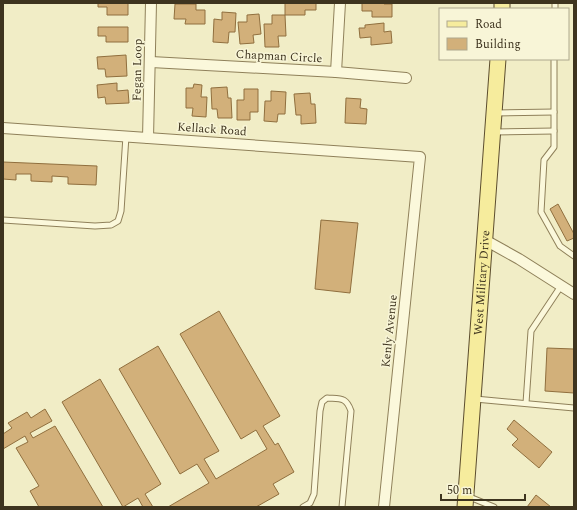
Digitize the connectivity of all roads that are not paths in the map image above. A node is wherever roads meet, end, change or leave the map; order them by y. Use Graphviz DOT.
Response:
graph roads {
  1 [pos="151,3"];
  2 [pos="340,3"];
  3 [pos="498,60"];
  4 [pos="554,60"];
  5 [pos="151,62"];
  6 [pos="336,72"];
  7 [pos="406,78"];
  8 [pos="554,112"];
  9 [pos="494,113"];
  10 [pos="3,128"];
  11 [pos="554,131"];
  12 [pos="493,132"];
  13 [pos="126,136"];
  14 [pos="148,138"];
  15 [pos="420,157"];
  16 [pos="3,220"];
  17 [pos="485,240"];
  18 [pos="574,256"];
  19 [pos="561,286"];
  20 [pos="574,294"];
  21 [pos="473,398"];
  22 [pos="526,403"];
  23 [pos="574,408"];
  24 [pos="466,502"];
  25 [pos="303,507"];
  26 [pos="342,507"];
  27 [pos="384,507"];
  28 [pos="494,507"];
  1 -- 5 [label="street, Fegan Loop"];
  2 -- 6 [label="street"];
  3 -- 9 [label="main road, West Military Drive"];
  4 -- 8 [label="lane"];
  5 -- 6 [label="street, Chapman Circle"];
  5 -- 14 [label="street, Fegan Loop"];
  6 -- 7 [label="street, Chapman Circle"];
  8 -- 9 [label="lane"];
  8 -- 11 [label="lane"];
  9 -- 12 [label="main road, West Military Drive"];
  10 -- 13 [label="street, Kellack Road"];
  11 -- 12 [label="lane"];
  11 -- 18 [label="lane"];
  12 -- 17 [label="main road, West Military Drive"];
  13 -- 14 [label="street, Kellack Road"];
  13 -- 16 [label="lane"];
  14 -- 15 [label="street, Kellack Road"];
  15 -- 27 [label="street, Kenly Avenue"];
  17 -- 19 [label="street"];
  17 -- 21 [label="main road, West Military Drive"];
  19 -- 20 [label="street"];
  19 -- 22 [label="lane"];
  21 -- 22 [label="lane"];
  21 -- 24 [label="main road, West Military Drive"];
  22 -- 23 [label="lane"];
  24 -- 28 [label="lane"];
  25 -- 26 [label="lane"];
}
